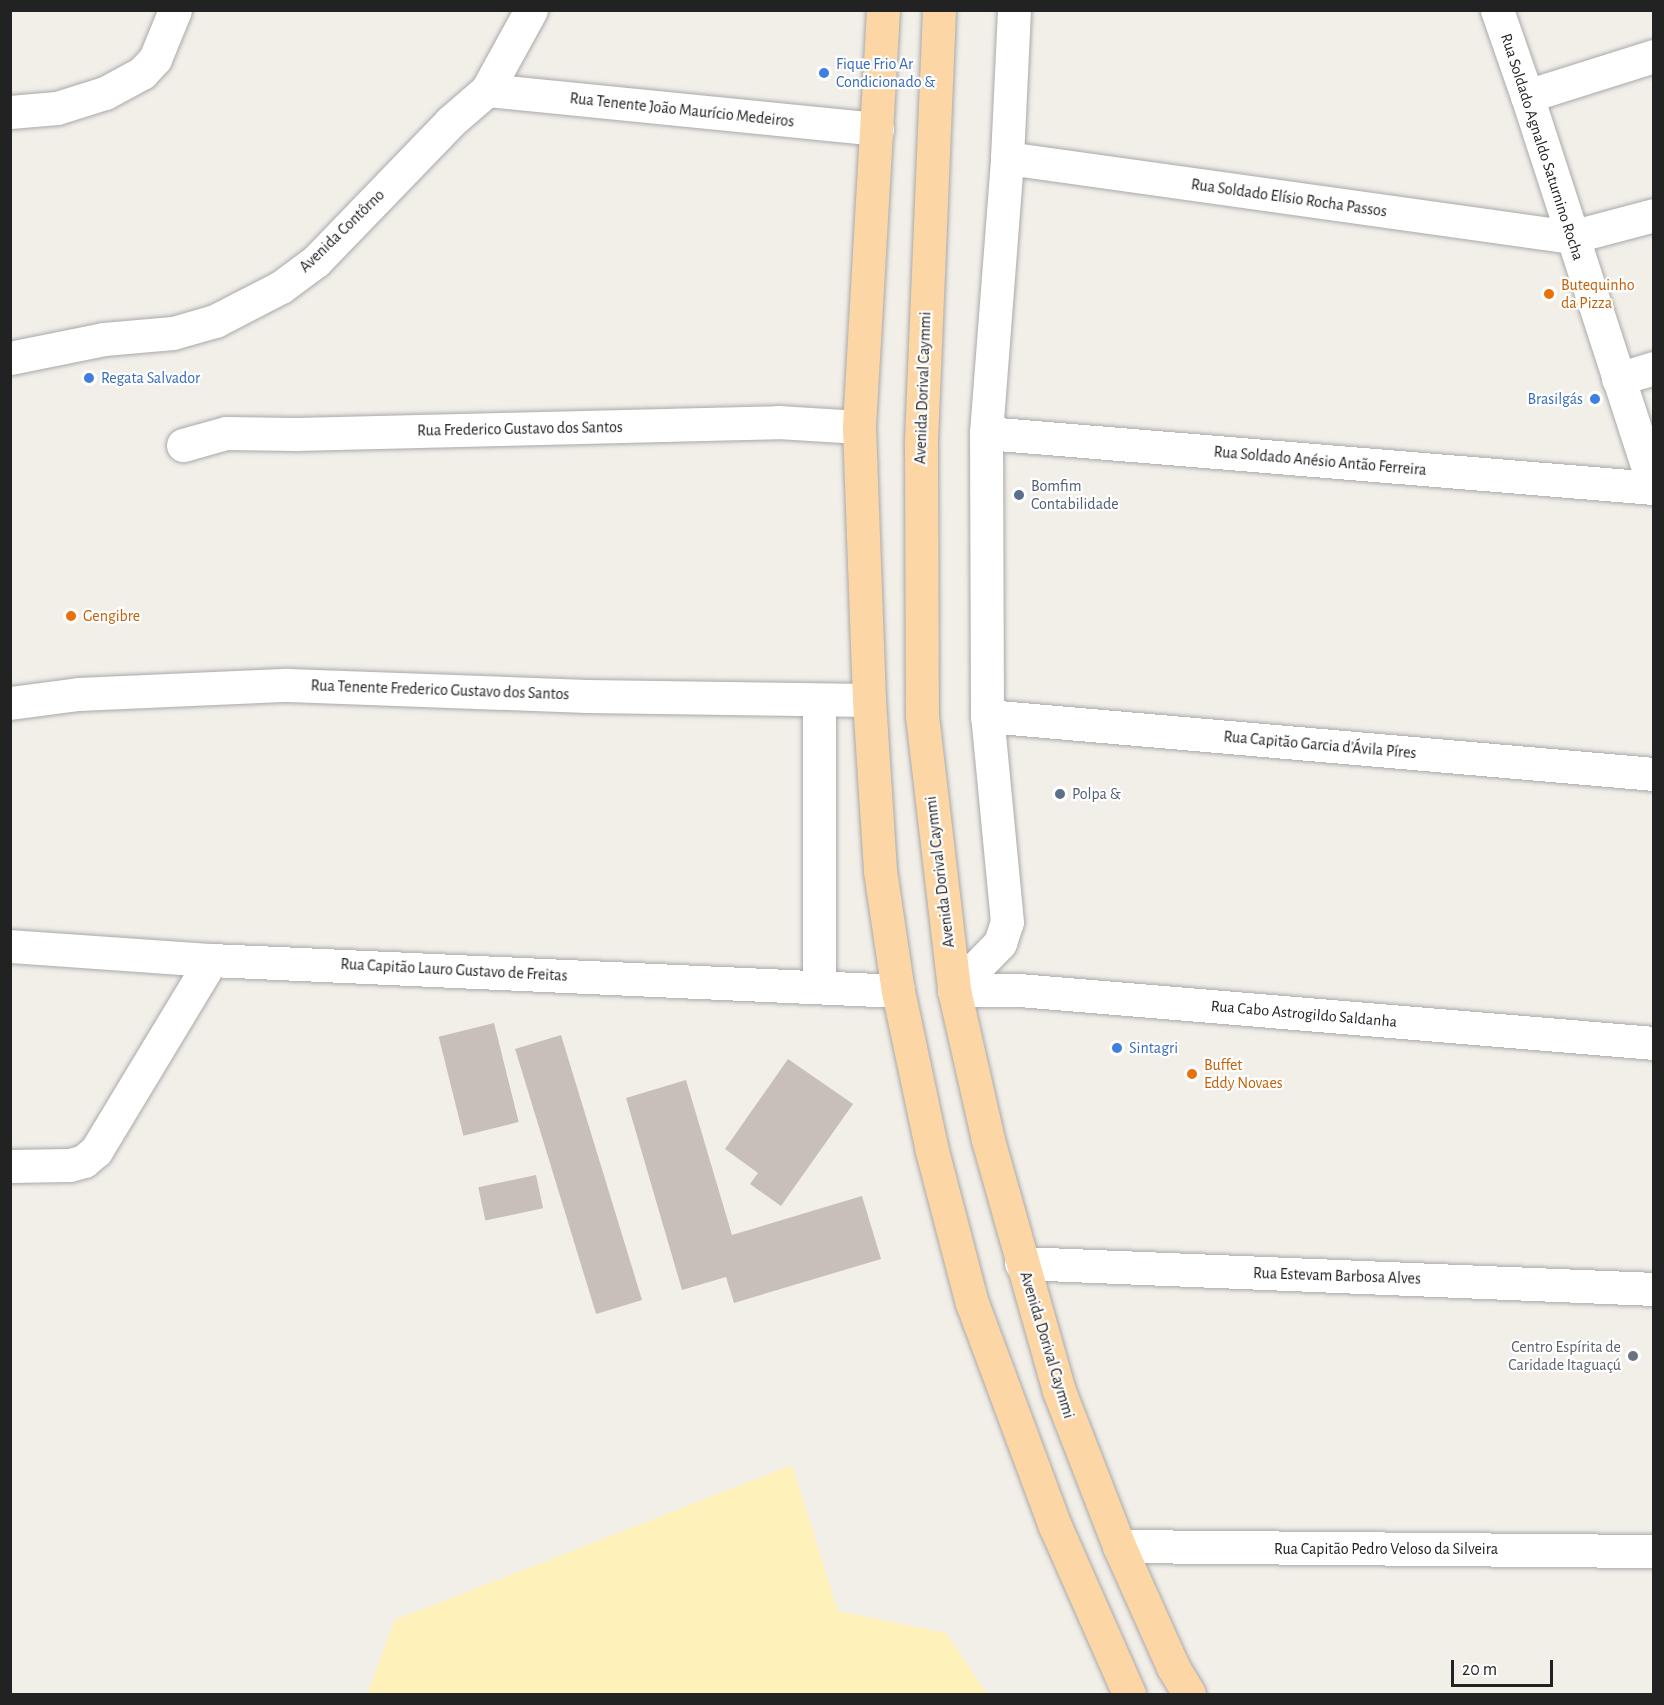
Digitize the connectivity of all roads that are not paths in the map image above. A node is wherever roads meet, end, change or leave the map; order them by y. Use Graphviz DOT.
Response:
graph roads {
  1 [pos="175,10"];
  2 [pos="531,10"];
  3 [pos="883,10"];
  4 [pos="939,10"];
  5 [pos="1014,10"];
  6 [pos="1497,10"];
  7 [pos="1653,56"];
  8 [pos="487,90"];
  9 [pos="1527,96"];
  10 [pos="10,112"];
  11 [pos="877,129"];
  12 [pos="1006,158"];
  13 [pos="1653,215"];
  14 [pos="1571,237"];
  15 [pos="10,358"];
  16 [pos="1653,368"];
  17 [pos="1618,379"];
  18 [pos="859,427"];
  19 [pos="986,433"];
  20 [pos="183,446"];
  21 [pos="1653,488"];
  22 [pos="869,700"];
  23 [pos="819,701"];
  24 [pos="10,703"];
  25 [pos="987,716"];
  26 [pos="1653,774"];
  27 [pos="10,946"];
  28 [pos="211,960"];
  29 [pos="819,987"];
  30 [pos="954,990"];
  31 [pos="898,991"];
  32 [pos="1653,1043"];
  33 [pos="10,1166"];
  34 [pos="1021,1263"];
  35 [pos="1653,1289"];
  36 [pos="1119,1546"];
  37 [pos="1653,1551"];
  38 [pos="1129,1695"];
  39 [pos="1189,1695"];
  1 -- 10 [label="street"];
  2 -- 8 [label="street, Avenida Contôrno"];
  3 -- 11 [label="main road"];
  4 -- 30 [label="main road, Avenida Dorival Caymmi"];
  5 -- 12 [label="street"];
  6 -- 9 [label="street, Rua Soldado Agnaldo Saturnino Rocha"];
  7 -- 9 [label="street"];
  8 -- 11 [label="street, Rua Tenente João Maurício Medeiros"];
  8 -- 15 [label="street, Avenida Contôrno"];
  9 -- 14 [label="street, Rua Soldado Agnaldo Saturnino Rocha"];
  11 -- 18 [label="main road"];
  12 -- 14 [label="street, Rua Soldado Elísio Rocha Passos"];
  12 -- 19 [label="street"];
  13 -- 14 [label="street"];
  14 -- 17 [label="street, Rua Soldado Agnaldo Saturnino Rocha"];
  16 -- 17 [label="street"];
  17 -- 21 [label="street, Rua Soldado Agnaldo Saturnino Rocha"];
  18 -- 20 [label="street, Rua Frederico Gustavo dos Santos"];
  18 -- 22 [label="main road"];
  19 -- 21 [label="street, Rua Soldado Anésio Antão Ferreira"];
  19 -- 25 [label="street"];
  22 -- 23 [label="street, Rua Tenente Frederico Gustavo dos Santos"];
  22 -- 31 [label="main road"];
  23 -- 24 [label="street, Rua Tenente Frederico Gustavo dos Santos"];
  23 -- 29 [label="street"];
  25 -- 26 [label="street, Rua Capitão Garcia d'Ávila Píres"];
  25 -- 30 [label="street"];
  27 -- 28 [label="street, Rua Capitão Lauro Gustavo de Freitas"];
  28 -- 29 [label="street, Rua Capitão Lauro Gustavo de Freitas"];
  28 -- 33 [label="street"];
  29 -- 31 [label="street, Rua Capitão Lauro Gustavo de Freitas"];
  30 -- 32 [label="street, Rua Cabo Astrogildo Saldanha"];
  30 -- 34 [label="main road, Avenida Dorival Caymmi"];
  31 -- 38 [label="main road"];
  34 -- 35 [label="street, Rua Estevam Barbosa Alves"];
  34 -- 36 [label="main road, Avenida Dorival Caymmi"];
  36 -- 37 [label="street, Rua Capitão Pedro Veloso da Silveira"];
  36 -- 39 [label="main road, Avenida Dorival Caymmi"];
}
